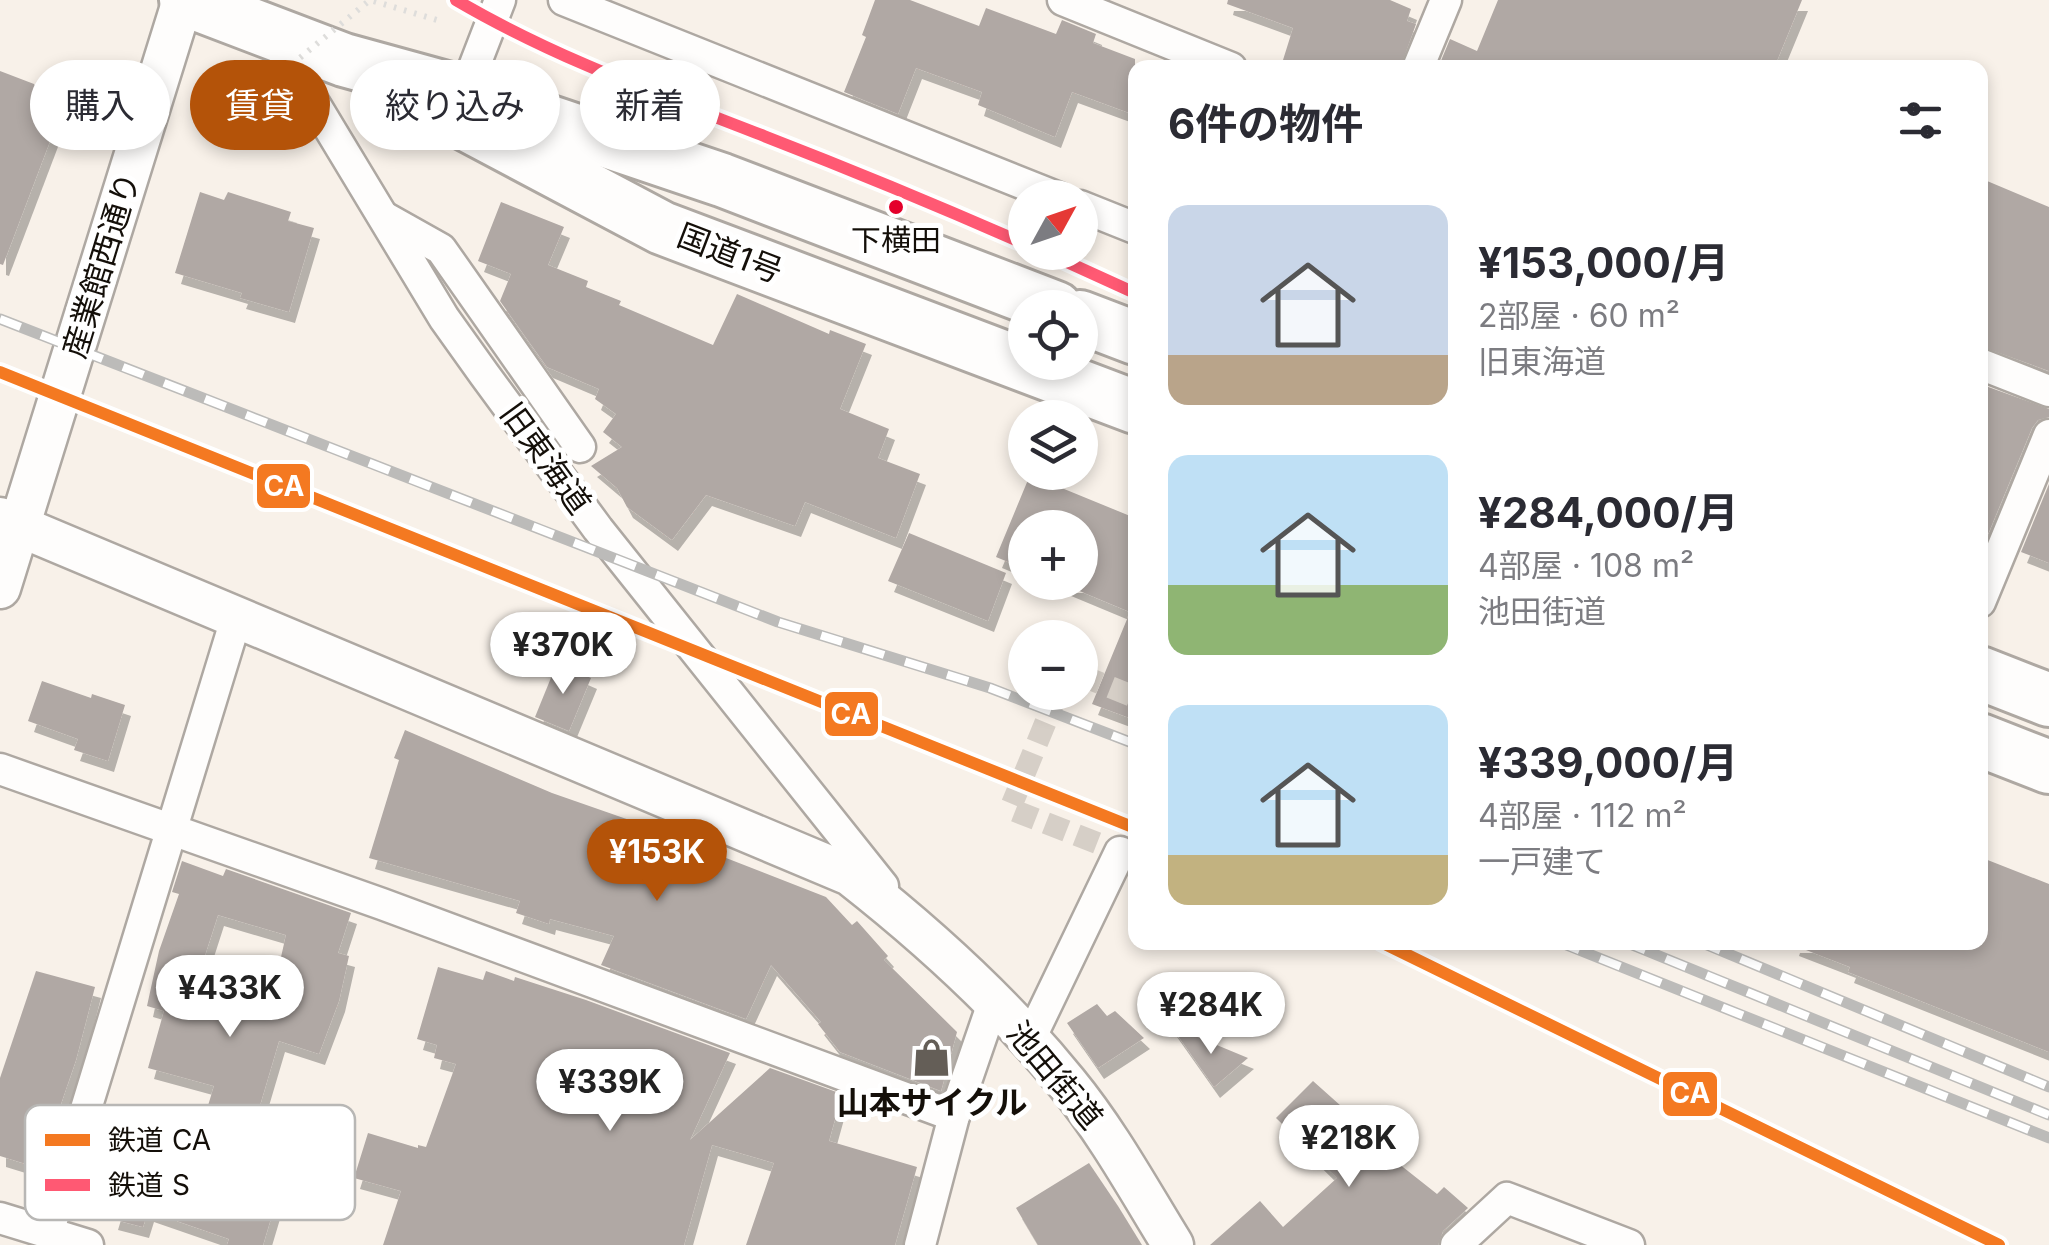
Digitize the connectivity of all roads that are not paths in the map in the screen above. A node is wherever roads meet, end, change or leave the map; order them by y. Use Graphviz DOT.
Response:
graph roads {
  1 [pos="185,0"];
  2 [pos="500,0"];
  3 [pos="564,0"];
  4 [pos="1064,0"];
  5 [pos="1446,0"];
  6 [pos="259,16"];
  7 [pos="344,60"];
  8 [pos="477,60"];
  9 [pos="1211,60"];
  10 [pos="1421,60"];
  11 [pos="350,62"];
  12 [pos="560,125"];
  13 [pos="1014,180"];
  14 [pos="1098,213"];
  15 [pos="383,217"];
  16 [pos="1128,225"];
  17 [pos="1009,290"];
  18 [pos="1098,324"];
  19 [pos="1128,335"];
  20 [pos="1988,367"];
  21 [pos="2049,391"];
  22 [pos="1128,404"];
  23 [pos="2049,435"];
  24 [pos="580,447"];
  25 [pos="10,522"];
  26 [pos="1989,562"];
  27 [pos="0,588"];
  28 [pos="236,620"];
  29 [pos="1988,675"];
  30 [pos="2049,700"];
  31 [pos="1988,743"];
  32 [pos="2049,767"];
  33 [pos="0,769"];
  34 [pos="171,828"];
  35 [pos="1120,852"];
  36 [pos="914,925"];
  37 [pos="993,1002"];
  38 [pos="1030,1039"];
  39 [pos="87,1105"];
  40 [pos="954,1116"];
  41 [pos="0,1218"];
  42 [pos="52,1220"];
  43 [pos="48,1233"];
  44 [pos="88,1245"];
  45 [pos="920,1245"];
  46 [pos="1173,1245"];
  47 [pos="1456,1245"];
  48 [pos="1629,1245"];
  1 -- 6 [label="highway, 国道1号"];
  1 -- 25 [label="street, 産業館西通り"];
  2 -- 8 [label="street"];
  3 -- 13 [label="street"];
  4 -- 9 [label="street"];
  5 -- 10 [label="street"];
  6 -- 7 [label="highway, 国道1号"];
  6 -- 15 [label="street, 旧東海道"];
  7 -- 11 [label="highway, 国道1号"];
  7 -- 22 [label="highway, 国道1号"];
  12 -- 17 [label="highway, 国道1号"];
  14 -- 16 [label="street"];
  15 -- 24 [label="street"];
  15 -- 36 [label="street, 旧東海道"];
  18 -- 19 [label="highway"];
  20 -- 21 [label="street"];
  23 -- 26 [label="street"];
  25 -- 27 [label="street, 産業館西通り"];
  25 -- 28 [label="street, 池田街道"];
  28 -- 34 [label="street"];
  28 -- 36 [label="street, 池田街道"];
  29 -- 30 [label="highway"];
  31 -- 32 [label="highway"];
  33 -- 34 [label="street"];
  34 -- 39 [label="street"];
  34 -- 40 [label="street"];
  35 -- 38 [label="street"];
  36 -- 37 [label="street, 池田街道"];
  37 -- 38 [label="street, 池田街道"];
  37 -- 40 [label="street"];
  38 -- 46 [label="street, 池田街道"];
  40 -- 45 [label="street"];
  41 -- 43 [label="street"];
  42 -- 43 [label="street"];
  43 -- 44 [label="street"];
  47 -- 48 [label="street"];
}
